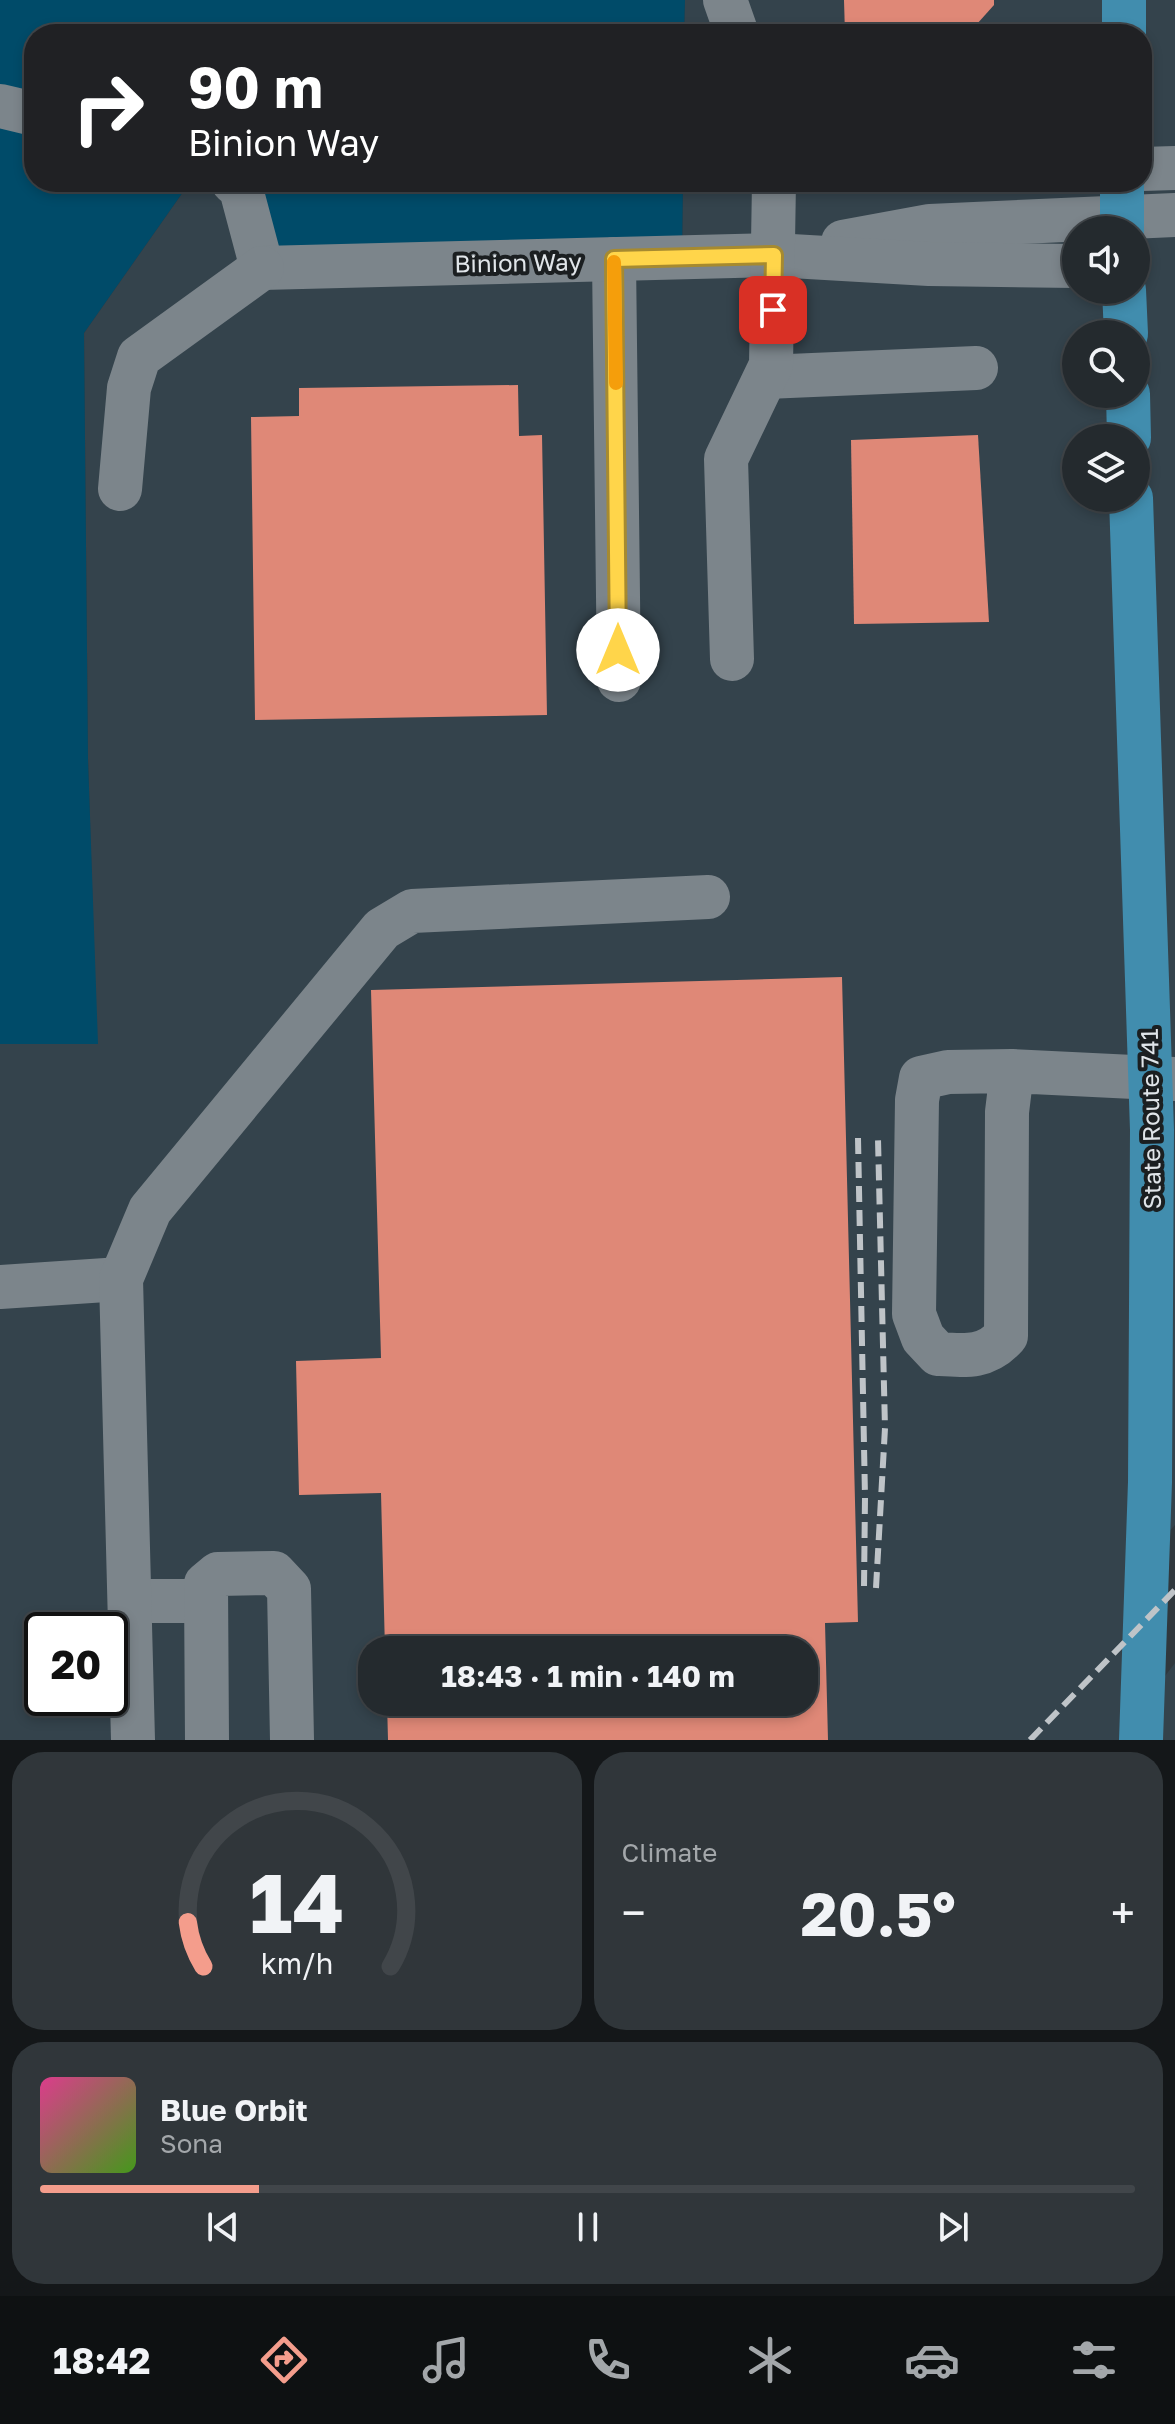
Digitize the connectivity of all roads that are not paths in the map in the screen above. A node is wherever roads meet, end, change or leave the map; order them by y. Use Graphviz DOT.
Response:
graph roads {
  1 [pos="725,0"];
  2 [pos="1124,0"];
  3 [pos="733,24"];
  4 [pos="1124,24"];
  5 [pos="0,106"];
  6 [pos="24,112"];
  7 [pos="1175,168"];
  8 [pos="1152,169"];
  9 [pos="242,192"];
  10 [pos="774,192"];
  11 [pos="1122,210"];
  12 [pos="1175,215"];
  13 [pos="774,255"];
  14 [pos="614,259"];
  15 [pos="1062,266"];
  16 [pos="262,268"];
  17 [pos="976,368"];
  18 [pos="766,377"];
  19 [pos="120,489"];
  20 [pos="1132,512"];
  21 [pos="732,659"];
  22 [pos="619,680"];
  23 [pos="708,897"];
  24 [pos="1012,1071"];
  25 [pos="1163,1079"];
  26 [pos="121,1279"];
  27 [pos="0,1287"];
  28 [pos="130,1601"];
  29 [pos="205,1601"];
  30 [pos="133,1740"];
  31 [pos="207,1740"];
  32 [pos="292,1740"];
  33 [pos="1141,1740"];
  1 -- 3 [label="street"];
  2 -- 4 [label="main road"];
  5 -- 6 [label="street"];
  7 -- 8 [label="street"];
  9 -- 16 [label="street"];
  10 -- 13 [label="street"];
  11 -- 12 [label="street, Binion Way"];
  11 -- 13 [label="street, Binion Way"];
  13 -- 14 [label="street, Binion Way"];
  13 -- 15 [label="street, Binion Way"];
  13 -- 18 [label="street"];
  14 -- 16 [label="street, Binion Way"];
  14 -- 22 [label="street"];
  16 -- 19 [label="street"];
  17 -- 18 [label="street"];
  18 -- 21 [label="street"];
  20 -- 25 [label="main road, State Route 741"];
  23 -- 26 [label="street"];
  24 -- 24 [label="street"];
  24 -- 25 [label="street"];
  25 -- 33 [label="main road, State Route 741"];
  26 -- 27 [label="street"];
  26 -- 28 [label="street"];
  28 -- 29 [label="street"];
  28 -- 30 [label="street"];
  29 -- 31 [label="street"];
  29 -- 32 [label="street"];
}
